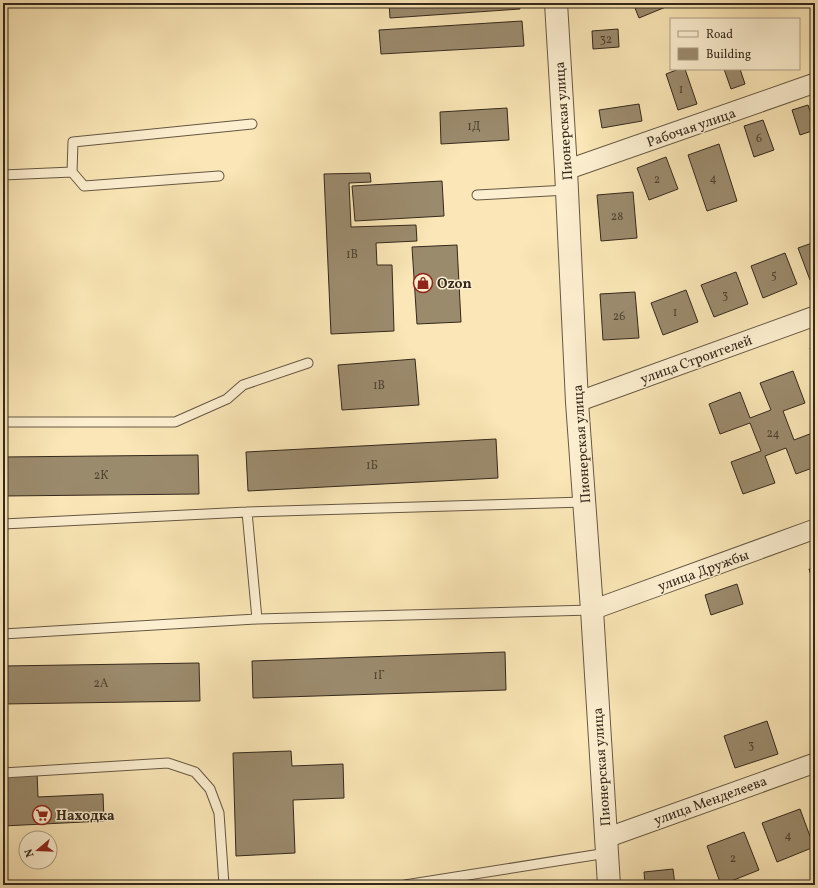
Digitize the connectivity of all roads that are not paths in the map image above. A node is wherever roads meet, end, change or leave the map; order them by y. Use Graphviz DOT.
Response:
graph roads {
  1 [pos="556,3"];
  2 [pos="815,83"];
  3 [pos="252,124"];
  4 [pos="72,172"];
  5 [pos="3,176"];
  6 [pos="220,176"];
  7 [pos="567,180"];
  8 [pos="477,195"];
  9 [pos="815,316"];
  10 [pos="308,364"];
  11 [pos="577,402"];
  12 [pos="3,422"];
  13 [pos="584,502"];
  14 [pos="247,512"];
  15 [pos="3,524"];
  16 [pos="815,529"];
  17 [pos="592,610"];
  18 [pos="257,620"];
  19 [pos="3,634"];
  20 [pos="815,763"];
  21 [pos="3,773"];
  22 [pos="606,845"];
  23 [pos="224,885"];
  24 [pos="405,885"];
  25 [pos="609,885"];
  1 -- 7 [label="street, Пионерская улица"];
  2 -- 7 [label="street, Рабочая улица"];
  3 -- 4 [label="lane"];
  4 -- 5 [label="lane"];
  4 -- 6 [label="lane"];
  7 -- 8 [label="lane"];
  7 -- 11 [label="street, Пионерская улица"];
  9 -- 11 [label="street, улица Строителей"];
  10 -- 12 [label="lane"];
  11 -- 13 [label="street, Пионерская улица"];
  13 -- 14 [label="lane"];
  13 -- 17 [label="street, Пионерская улица"];
  14 -- 15 [label="lane"];
  14 -- 18 [label="lane"];
  16 -- 17 [label="street, улица Дружбы"];
  17 -- 18 [label="lane"];
  17 -- 22 [label="street, Пионерская улица"];
  18 -- 19 [label="lane"];
  20 -- 22 [label="street, улица Менделеева"];
  21 -- 23 [label="lane"];
  22 -- 24 [label="lane"];
  22 -- 25 [label="street, Пионерская улица"];
}
